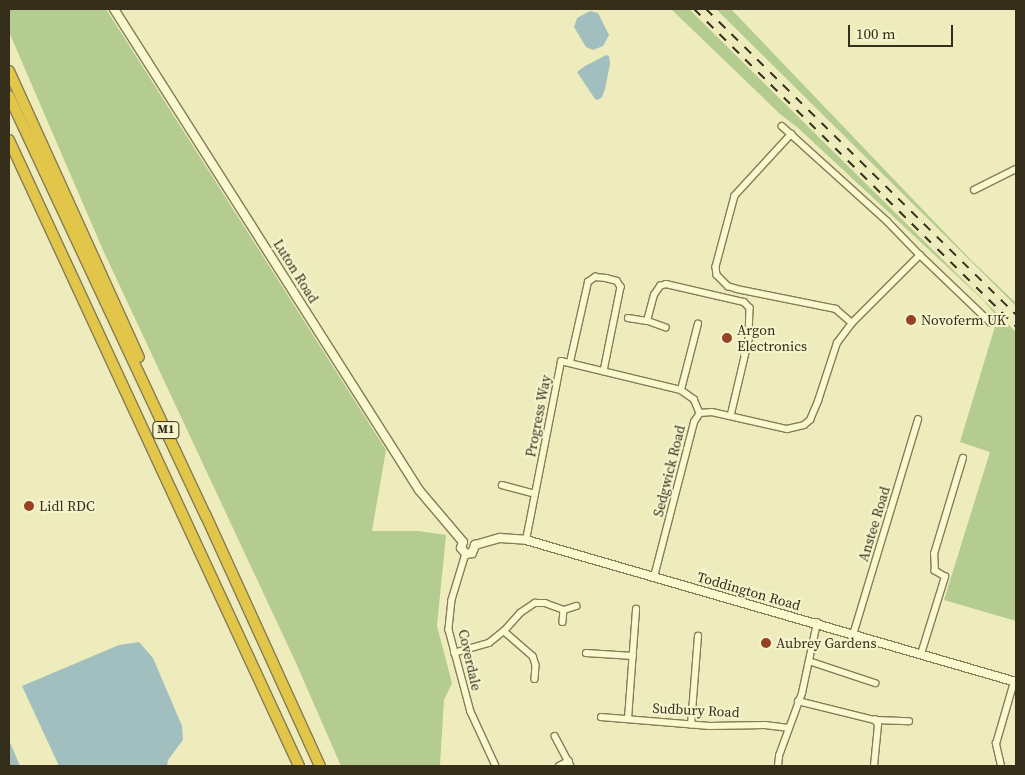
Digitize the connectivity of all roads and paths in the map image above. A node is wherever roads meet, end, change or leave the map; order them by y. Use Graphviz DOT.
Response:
graph roads {
  1 [pos="114,9"];
  2 [pos="9,71"];
  3 [pos="9,96"];
  4 [pos="782,126"];
  5 [pos="792,134"];
  6 [pos="9,140"];
  7 [pos="9,157"];
  8 [pos="1016,169"];
  9 [pos="974,190"];
  10 [pos="920,255"];
  11 [pos="63,258"];
  12 [pos="628,318"];
  13 [pos="647,320"];
  14 [pos="990,322"];
  15 [pos="852,323"];
  16 [pos="698,324"];
  17 [pos="666,328"];
  18 [pos="570,362"];
  19 [pos="604,371"];
  20 [pos="681,390"];
  21 [pos="700,413"];
  22 [pos="731,416"];
  23 [pos="918,420"];
  24 [pos="963,458"];
  25 [pos="502,485"];
  26 [pos="535,494"];
  27 [pos="206,516"];
  28 [pos="526,540"];
  29 [pos="463,542"];
  30 [pos="475,545"];
  31 [pos="466,554"];
  32 [pos="654,577"];
  33 [pos="576,606"];
  34 [pos="636,609"];
  35 [pos="564,610"];
  36 [pos="563,622"];
  37 [pos="817,624"];
  38 [pos="504,631"];
  39 [pos="854,635"];
  40 [pos="698,636"];
  41 [pos="454,653"];
  42 [pos="586,653"];
  43 [pos="921,654"];
  44 [pos="633,656"];
  45 [pos="809,661"];
  46 [pos="536,679"];
  47 [pos="1015,682"];
  48 [pos="875,683"];
  49 [pos="798,701"];
  50 [pos="601,717"];
  51 [pos="628,718"];
  52 [pos="875,720"];
  53 [pos="909,721"];
  54 [pos="691,724"];
  55 [pos="789,728"];
  56 [pos="555,736"];
  57 [pos="570,764"];
  58 [pos="299,766"];
  59 [pos="320,766"];
  60 [pos="496,766"];
  61 [pos="558,766"];
  62 [pos="778,766"];
  63 [pos="874,766"];
  64 [pos="1002,766"];
  1 -- 29 [label="main road, Luton Road"];
  2 -- 27 [label="highway"];
  3 -- 27 [label="highway, M1"];
  4 -- 5 [label="street"];
  5 -- 10 [label="street"];
  5 -- 15 [label="street"];
  6 -- 11 [label="highway, M1"];
  7 -- 11 [label="highway"];
  8 -- 9 [label="street"];
  10 -- 14 [label="street"];
  10 -- 15 [label="street, Sedgwick Road"];
  11 -- 58 [label="highway, M1"];
  12 -- 13 [label="street"];
  13 -- 17 [label="street"];
  13 -- 22 [label="street"];
  15 -- 22 [label="street, Sedgwick Road"];
  16 -- 20 [label="street"];
  18 -- 19 [label="street"];
  18 -- 19 [label="street"];
  18 -- 26 [label="street, Progress Way"];
  19 -- 20 [label="street"];
  20 -- 21 [label="street"];
  21 -- 22 [label="street, Sedgwick Road"];
  21 -- 32 [label="street, Sedgwick Road"];
  23 -- 39 [label="street, Anstee Road"];
  24 -- 43 [label="street"];
  25 -- 26 [label="street"];
  26 -- 28 [label="street, Progress Way"];
  27 -- 59 [label="highway, M1"];
  28 -- 30 [label="main road, Toddington Road"];
  28 -- 32 [label="main road, Toddington Road"];
  29 -- 30 [label="main road"];
  29 -- 31 [label="main road"];
  30 -- 31 [label="main road"];
  31 -- 41 [label="street, Coverdale"];
  32 -- 37 [label="main road, Toddington Road"];
  33 -- 35 [label="street"];
  34 -- 44 [label="street"];
  35 -- 36 [label="street"];
  35 -- 38 [label="street"];
  37 -- 39 [label="main road, Toddington Road"];
  37 -- 45 [label="street"];
  38 -- 41 [label="street"];
  38 -- 46 [label="street"];
  39 -- 43 [label="main road, Toddington Road"];
  40 -- 54 [label="street"];
  41 -- 60 [label="street, Coverdale"];
  42 -- 44 [label="street"];
  43 -- 47 [label="main road, Toddington Road"];
  44 -- 51 [label="street"];
  45 -- 48 [label="street"];
  45 -- 49 [label="street"];
  47 -- 64 [label="street"];
  49 -- 52 [label="street"];
  49 -- 55 [label="street"];
  50 -- 51 [label="street, Sudbury Road"];
  51 -- 54 [label="street, Sudbury Road"];
  52 -- 53 [label="street"];
  52 -- 63 [label="street"];
  54 -- 55 [label="street, Sudbury Road"];
  55 -- 62 [label="street"];
  56 -- 57 [label="street"];
  57 -- 61 [label="street"];
}
